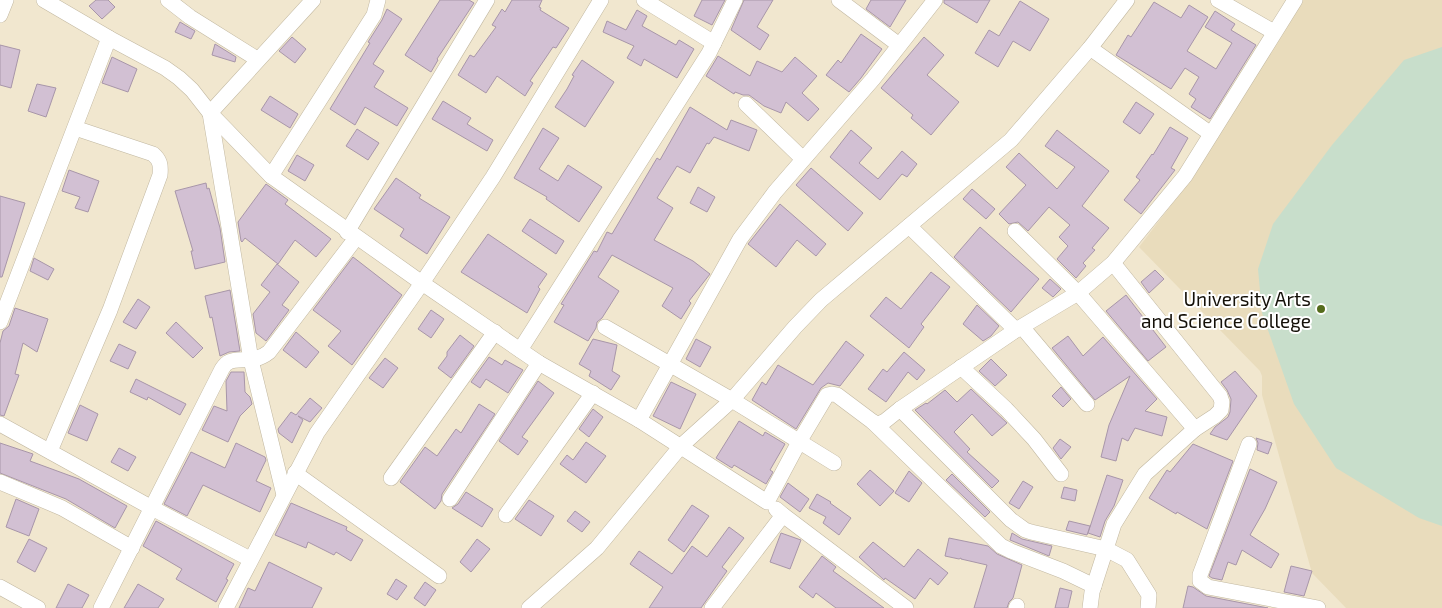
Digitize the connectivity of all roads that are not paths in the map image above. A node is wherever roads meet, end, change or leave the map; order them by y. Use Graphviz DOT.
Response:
graph roads {
  1 [pos="6,0"];
  2 [pos="45,0"];
  3 [pos="168,0"];
  4 [pos="313,0"];
  5 [pos="378,0"];
  6 [pos="487,0"];
  7 [pos="602,0"];
  8 [pos="644,0"];
  9 [pos="735,0"];
  10 [pos="839,0"];
  11 [pos="935,0"];
  12 [pos="1127,0"];
  13 [pos="1218,0"];
  14 [pos="1295,0"];
  15 [pos="0,15"];
  16 [pos="1274,32"];
  17 [pos="109,38"];
  18 [pos="714,43"];
  19 [pos="900,45"];
  20 [pos="1090,48"];
  21 [pos="257,59"];
  22 [pos="746,104"];
  23 [pos="210,113"];
  24 [pos="75,128"];
  25 [pos="1212,134"];
  26 [pos="803,159"];
  27 [pos="272,176"];
  28 [pos="910,226"];
  29 [pos="1015,231"];
  30 [pos="352,235"];
  31 [pos="1113,263"];
  32 [pos="422,284"];
  33 [pos="1078,293"];
  34 [pos="0,322"];
  35 [pos="605,328"];
  36 [pos="1019,329"];
  37 [pos="495,332"];
  38 [pos="520,350"];
  39 [pos="251,360"];
  40 [pos="539,363"];
  41 [pos="670,365"];
  42 [pos="961,367"];
  43 [pos="593,393"];
  44 [pos="732,400"];
  45 [pos="1087,404"];
  46 [pos="900,409"];
  47 [pos="640,420"];
  48 [pos="872,422"];
  49 [pos="0,424"];
  50 [pos="1195,429"];
  51 [pos="799,442"];
  52 [pos="1249,444"];
  53 [pos="681,446"];
  54 [pos="50,450"];
  55 [pos="834,463"];
  56 [pos="295,473"];
  57 [pos="1061,474"];
  58 [pos="391,478"];
  59 [pos="0,482"];
  60 [pos="284,495"];
  61 [pos="450,498"];
  62 [pos="767,502"];
  63 [pos="152,508"];
  64 [pos="506,515"];
  65 [pos="784,515"];
  66 [pos="132,548"];
  67 [pos="1106,549"];
  68 [pos="250,559"];
  69 [pos="440,576"];
  70 [pos="1094,586"];
  71 [pos="0,587"];
  72 [pos="715,607"];
  73 [pos="38,608"];
  74 [pos="101,608"];
  75 [pos="226,608"];
  76 [pos="530,608"];
  77 [pos="906,608"];
  78 [pos="1090,608"];
  79 [pos="1148,608"];
  80 [pos="1318,608"];
  1 -- 15 [label="street"];
  2 -- 17 [label="street"];
  3 -- 21 [label="street"];
  4 -- 21 [label="street"];
  5 -- 27 [label="street"];
  6 -- 30 [label="street"];
  7 -- 32 [label="street"];
  8 -- 18 [label="street"];
  9 -- 18 [label="street"];
  10 -- 19 [label="street"];
  11 -- 19 [label="street"];
  12 -- 20 [label="street"];
  13 -- 16 [label="street"];
  14 -- 16 [label="street"];
  16 -- 25 [label="street"];
  17 -- 23 [label="street"];
  17 -- 24 [label="street"];
  18 -- 38 [label="street"];
  19 -- 26 [label="street"];
  20 -- 25 [label="street"];
  20 -- 28 [label="street"];
  21 -- 23 [label="street"];
  22 -- 26 [label="street"];
  23 -- 27 [label="street"];
  23 -- 39 [label="street"];
  24 -- 34 [label="street"];
  24 -- 54 [label="street"];
  25 -- 31 [label="street"];
  26 -- 41 [label="street"];
  27 -- 30 [label="street"];
  28 -- 36 [label="street"];
  28 -- 44 [label="street"];
  29 -- 33 [label="street"];
  30 -- 32 [label="street"];
  30 -- 39 [label="street"];
  31 -- 33 [label="street"];
  31 -- 50 [label="street"];
  32 -- 37 [label="street"];
  32 -- 56 [label="street"];
  33 -- 36 [label="street"];
  33 -- 50 [label="street"];
  35 -- 41 [label="street"];
  36 -- 42 [label="street"];
  36 -- 45 [label="street"];
  37 -- 38 [label="street"];
  37 -- 58 [label="street"];
  38 -- 40 [label="street"];
  39 -- 60 [label="street"];
  39 -- 63 [label="street"];
  40 -- 43 [label="street"];
  40 -- 61 [label="street"];
  41 -- 44 [label="street"];
  41 -- 47 [label="street"];
  42 -- 46 [label="street"];
  42 -- 57 [label="street"];
  43 -- 47 [label="street"];
  43 -- 64 [label="street"];
  44 -- 51 [label="street"];
  44 -- 53 [label="street"];
  46 -- 48 [label="street"];
  46 -- 67 [label="street"];
  47 -- 53 [label="street"];
  48 -- 51 [label="street"];
  48 -- 70 [label="street"];
  49 -- 54 [label="street"];
  50 -- 67 [label="street"];
  51 -- 55 [label="street"];
  51 -- 62 [label="street"];
  52 -- 80 [label="street"];
  53 -- 62 [label="street"];
  53 -- 76 [label="street"];
  54 -- 63 [label="street"];
  56 -- 60 [label="street"];
  56 -- 69 [label="street"];
  59 -- 66 [label="street"];
  60 -- 68 [label="street"];
  62 -- 65 [label="street"];
  63 -- 66 [label="street"];
  63 -- 68 [label="street"];
  65 -- 72 [label="street"];
  65 -- 77 [label="street"];
  66 -- 74 [label="street"];
  67 -- 70 [label="street"];
  67 -- 79 [label="street"];
  68 -- 75 [label="street"];
  70 -- 78 [label="street"];
  71 -- 73 [label="street"];
}
